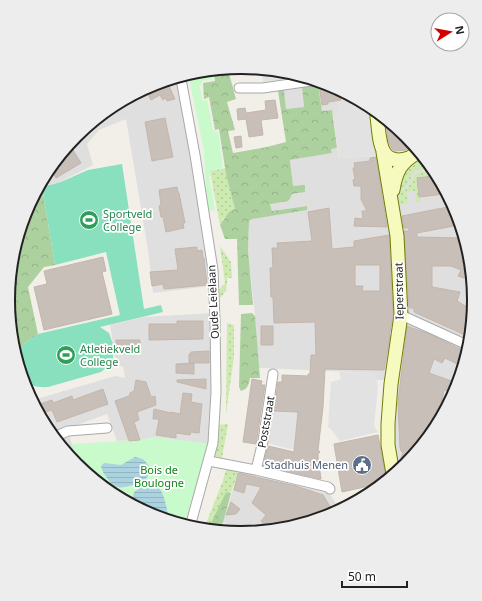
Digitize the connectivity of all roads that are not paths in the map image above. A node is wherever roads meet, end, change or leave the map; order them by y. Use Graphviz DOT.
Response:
graph roads {
  1 [pos="182,82"];
  2 [pos="301,82"];
  3 [pos="239,88"];
  4 [pos="378,120"];
  5 [pos="383,152"];
  6 [pos="413,156"];
  7 [pos="391,198"];
  8 [pos="401,315"];
  9 [pos="463,343"];
  10 [pos="273,374"];
  11 [pos="107,428"];
  12 [pos="59,435"];
  13 [pos="209,461"];
  14 [pos="392,468"];
  15 [pos="256,470"];
  16 [pos="329,488"];
  17 [pos="192,521"];
  1 -- 13 [label="street, Oude Leielaan"];
  2 -- 3 [label="street"];
  4 -- 5 [label="street, Ieperstraat"];
  5 -- 6 [label="street"];
  5 -- 7 [label="street, Ieperstraat"];
  6 -- 7 [label="street, Ieperstraat"];
  7 -- 8 [label="street, Ieperstraat"];
  8 -- 9 [label="street"];
  8 -- 14 [label="street, Ieperstraat"];
  10 -- 15 [label="street, Poststraat"];
  11 -- 12 [label="street"];
  13 -- 15 [label="street"];
  13 -- 17 [label="street, Oude Leielaan"];
  15 -- 16 [label="street"];
}
